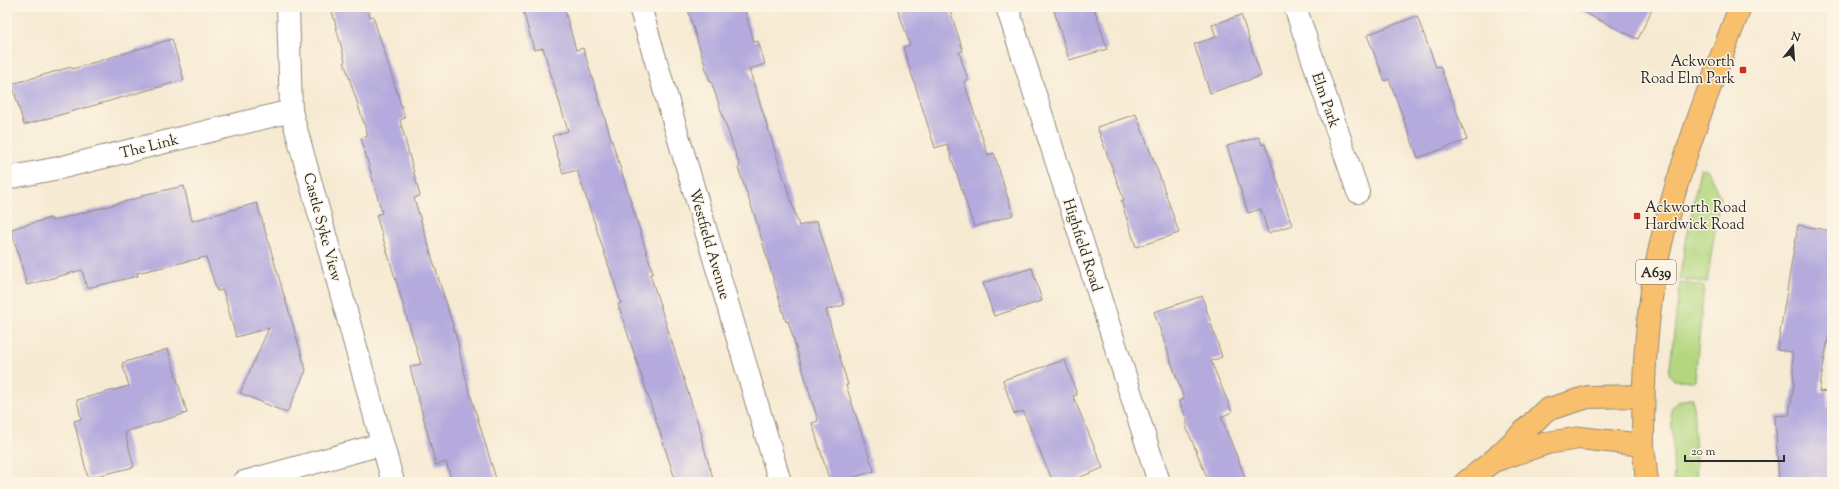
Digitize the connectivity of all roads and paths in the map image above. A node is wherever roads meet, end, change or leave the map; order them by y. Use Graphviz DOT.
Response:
graph roads {
  1 [pos="288,7"];
  2 [pos="640,7"];
  3 [pos="1007,7"];
  4 [pos="1294,7"];
  5 [pos="1740,7"];
  6 [pos="291,111"];
  7 [pos="7,178"];
  8 [pos="1358,192"];
  9 [pos="1643,396"];
  10 [pos="382,444"];
  11 [pos="1643,445"];
  12 [pos="1493,462"];
  13 [pos="244,482"];
  14 [pos="393,482"];
  15 [pos="780,482"];
  16 [pos="1159,482"];
  17 [pos="1466,482"];
  18 [pos="1647,482"];
  1 -- 6 [label="street, Castle Syke View"];
  2 -- 15 [label="street, Westfield Avenue"];
  3 -- 16 [label="street, Highfield Road"];
  4 -- 8 [label="street, Elm Park"];
  5 -- 9 [label="main road, A639"];
  6 -- 7 [label="street, The Link"];
  6 -- 10 [label="street, Castle Syke View"];
  9 -- 11 [label="main road, A639"];
  9 -- 12 [label="main road"];
  10 -- 13 [label="street"];
  10 -- 14 [label="street, Castle Syke View"];
  11 -- 12 [label="main road"];
  11 -- 18 [label="main road, A639"];
  12 -- 17 [label="main road"];
}
